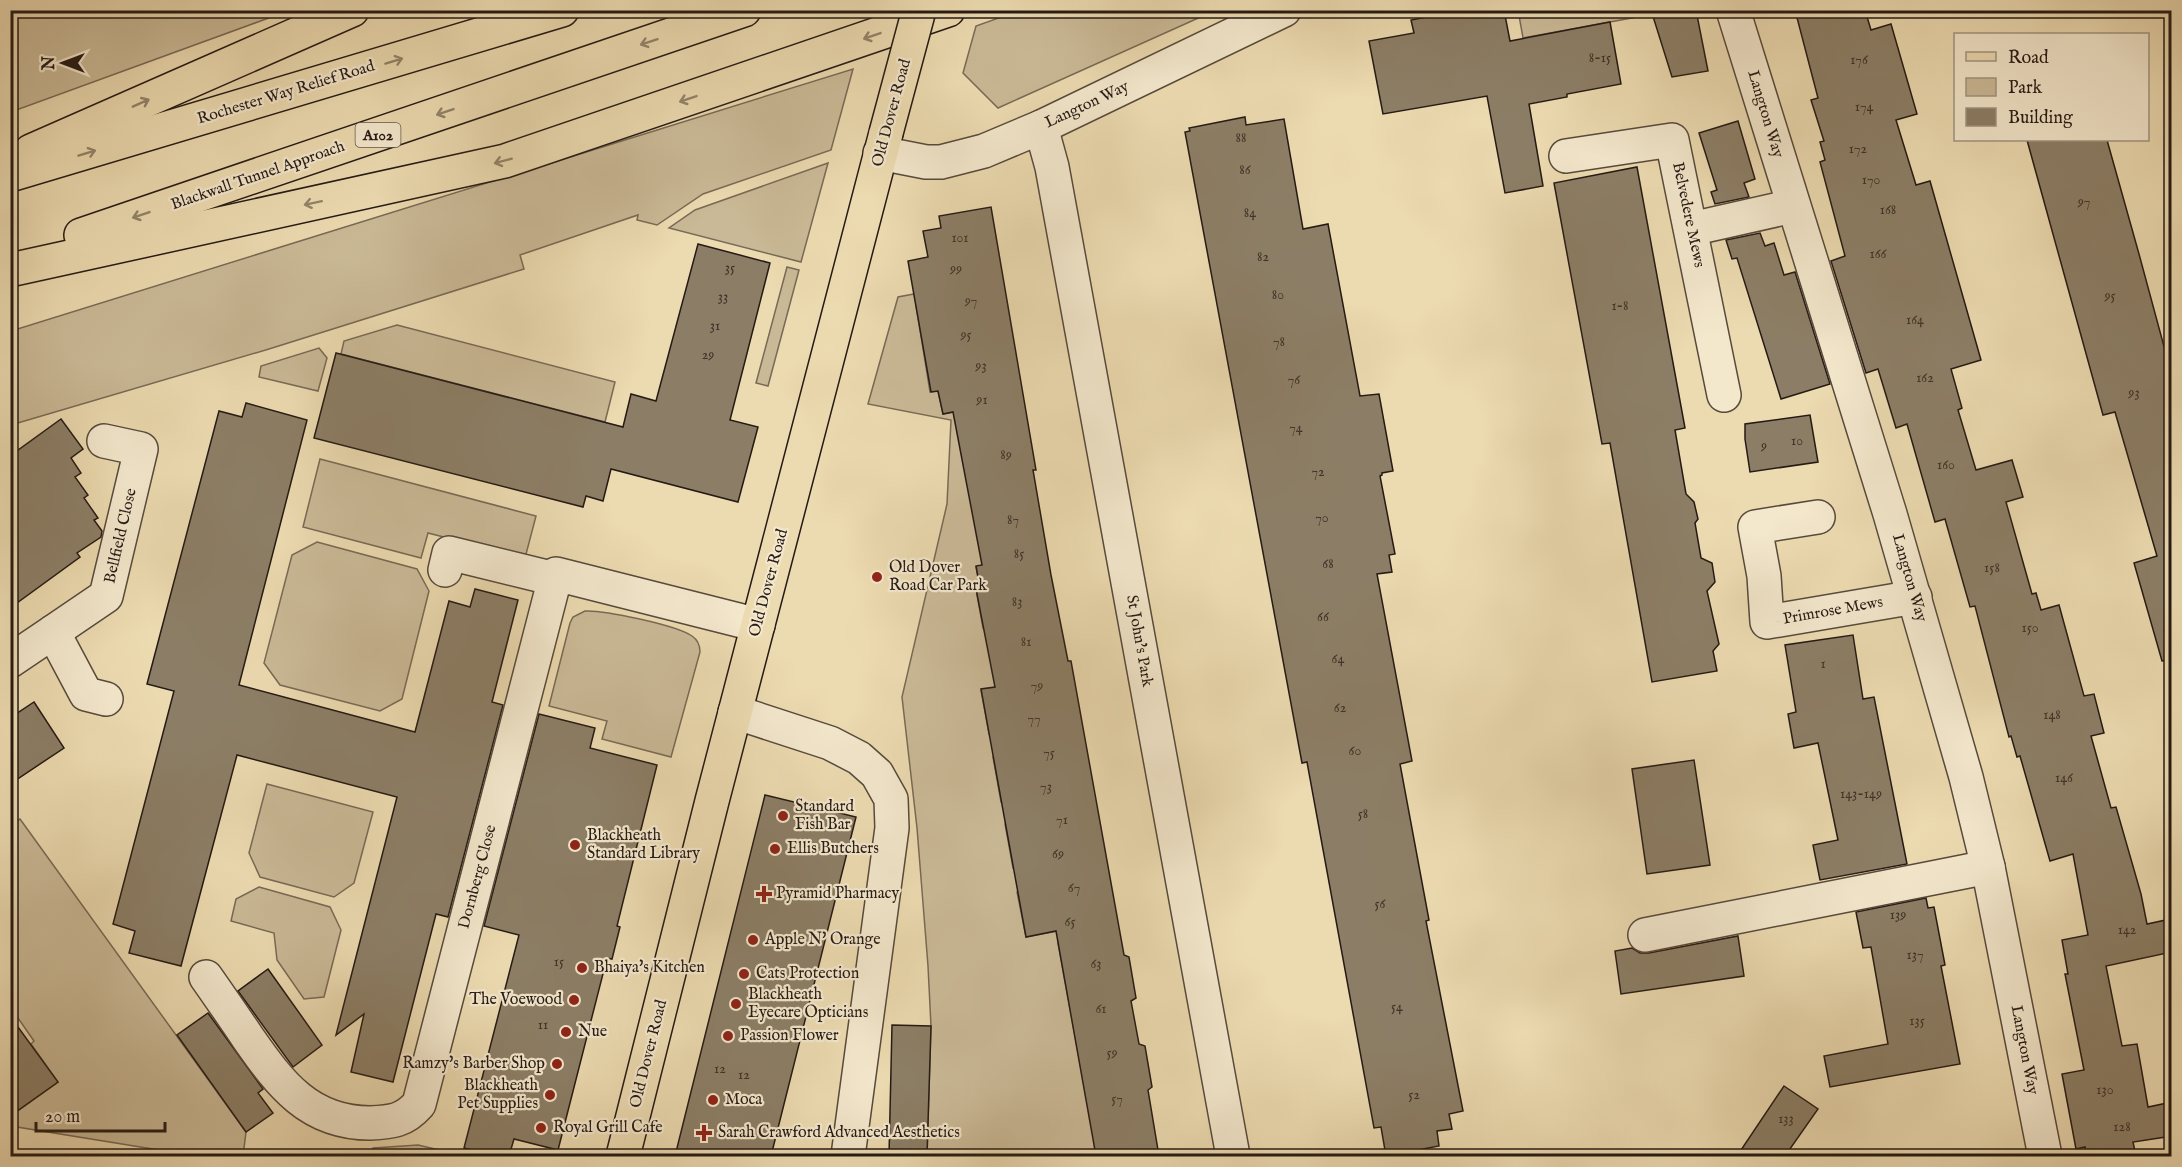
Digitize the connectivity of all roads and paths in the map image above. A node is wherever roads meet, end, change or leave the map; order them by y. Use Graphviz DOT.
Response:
graph roads {
  1 [pos="352,10"];
  2 [pos="562,10"];
  3 [pos="744,10"];
  4 [pos="919,10"];
  5 [pos="948,10"];
  6 [pos="1284,10"];
  7 [pos="1733,10"];
  8 [pos="1041,127"];
  9 [pos="883,143"];
  10 [pos="1566,156"];
  11 [pos="10,160"];
  12 [pos="10,175"];
  13 [pos="1793,206"];
  14 [pos="1691,229"];
  15 [pos="10,260"];
  16 [pos="10,270"];
  17 [pos="1724,395"];
  18 [pos="104,441"];
  19 [pos="1818,517"];
  20 [pos="445,570"];
  21 [pos="555,579"];
  22 [pos="1915,597"];
  23 [pos="758,625"];
  24 [pos="53,632"];
  25 [pos="10,661"];
  26 [pos="106,699"];
  27 [pos="735,712"];
  28 [pos="1988,867"];
  29 [pos="1645,935"];
  30 [pos="206,977"];
  31 [pos="623,1156"];
  32 [pos="848,1156"];
  33 [pos="1233,1156"];
  34 [pos="2045,1156"];
  11 -- 1 [label="main road, one-way"];
  12 -- 2 [label="main road, Rochester Way Relief Road, one-way"];
  3 -- 15 [label="main road, Blackwall Tunnel Approach / A102, one-way"];
  4 -- 9 [label="main road, Old Dover Road, bridge"];
  5 -- 16 [label="main road, one-way"];
  6 -- 8 [label="street, Langton Way"];
  7 -- 13 [label="street, Langton Way"];
  8 -- 9 [label="street, Langton Way"];
  8 -- 33 [label="street, St John's Park"];
  9 -- 23 [label="main road, Old Dover Road"];
  10 -- 14 [label="street, Belvedere Mews"];
  13 -- 14 [label="street"];
  13 -- 22 [label="street, Langton Way"];
  14 -- 17 [label="street, Belvedere Mews"];
  18 -- 24 [label="street, Bellfield Close"];
  19 -- 22 [label="street, Primrose Mews"];
  20 -- 21 [label="street"];
  21 -- 23 [label="street"];
  21 -- 30 [label="street, Dornberg Close"];
  22 -- 28 [label="street, Langton Way"];
  23 -- 27 [label="main road, Old Dover Road"];
  24 -- 25 [label="street, Bellfield Close"];
  24 -- 26 [label="street"];
  27 -- 31 [label="main road, Old Dover Road"];
  27 -- 32 [label="street"];
  28 -- 29 [label="street"];
  28 -- 34 [label="street, Langton Way"];
}
